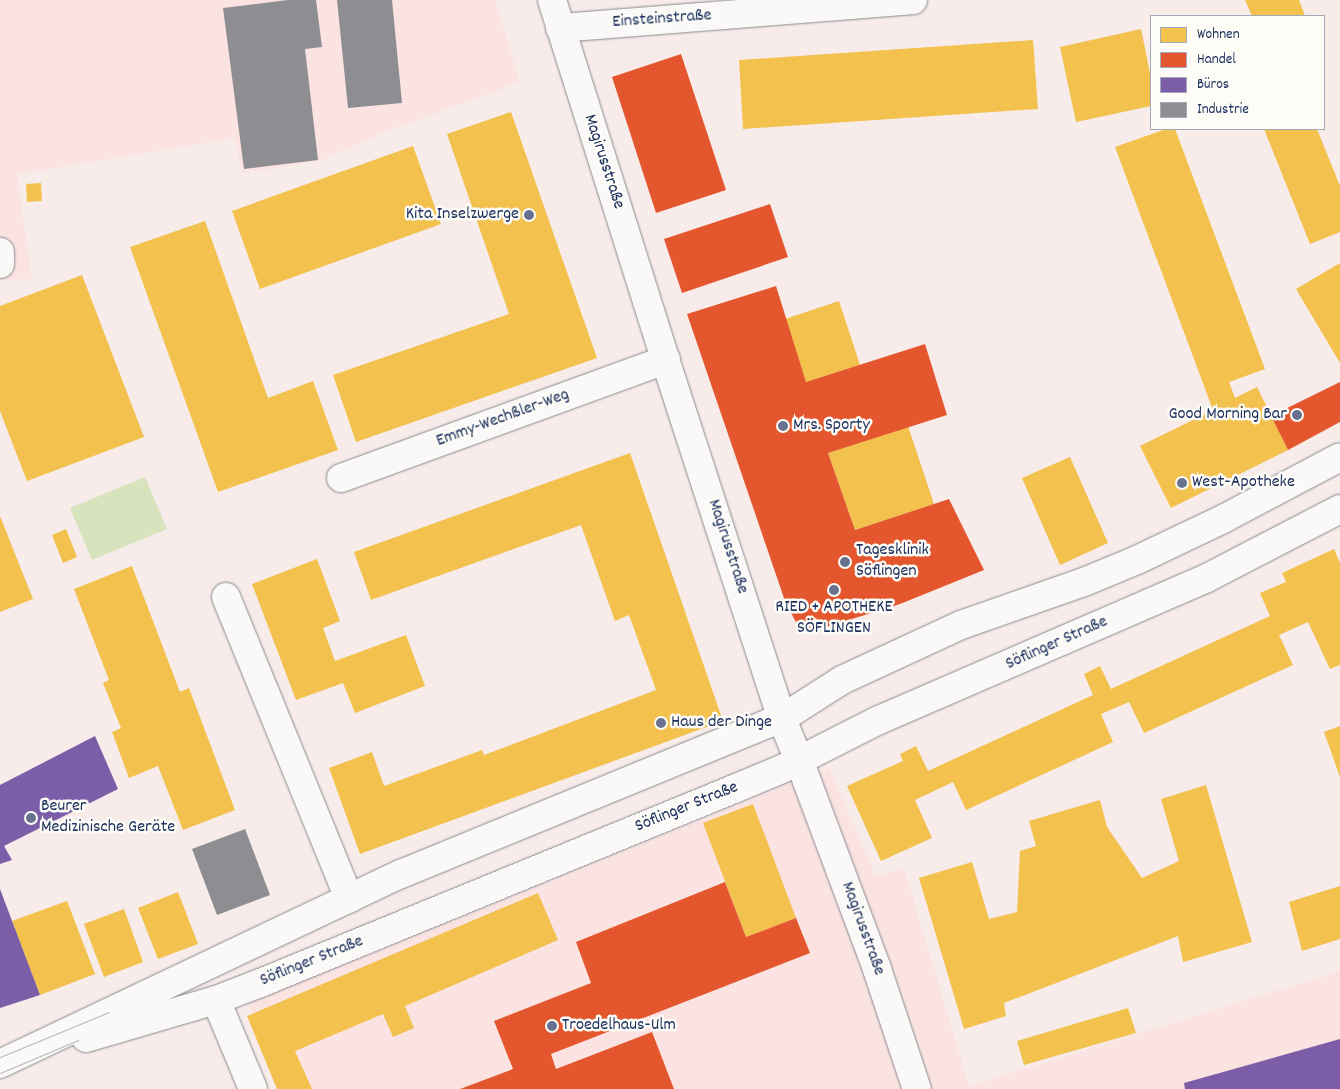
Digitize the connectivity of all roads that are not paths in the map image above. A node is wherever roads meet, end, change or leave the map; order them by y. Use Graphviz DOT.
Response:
graph roads {
  1 [pos="552,0"];
  2 [pos="913,0"];
  3 [pos="560,28"];
  4 [pos="0,252"];
  5 [pos="0,264"];
  6 [pos="666,360"];
  7 [pos="1340,457"];
  8 [pos="340,478"];
  9 [pos="1340,509"];
  10 [pos="226,597"];
  11 [pos="781,717"];
  12 [pos="799,760"];
  13 [pos="349,899"];
  14 [pos="216,1000"];
  15 [pos="7,1061"];
  16 [pos="253,1089"];
  17 [pos="917,1089"];
  1 -- 3 [label="street, Magirusstraße"];
  2 -- 3 [label="street, Einsteinstraße"];
  3 -- 6 [label="street, Magirusstraße"];
  4 -- 5 [label="street"];
  6 -- 8 [label="street, Emmy-Wechßler-Weg"];
  6 -- 11 [label="street, Magirusstraße"];
  7 -- 11 [label="street, Söflinger Straße"];
  9 -- 12 [label="street, Söflinger Straße"];
  10 -- 13 [label="street"];
  11 -- 12 [label="street, Magirusstraße"];
  11 -- 13 [label="street, Söflinger Straße"];
  12 -- 14 [label="street, Söflinger Straße"];
  12 -- 17 [label="street, Magirusstraße"];
  13 -- 15 [label="street, Söflinger Straße"];
  14 -- 15 [label="street, Söflinger Straße"];
  14 -- 16 [label="street"];
}
